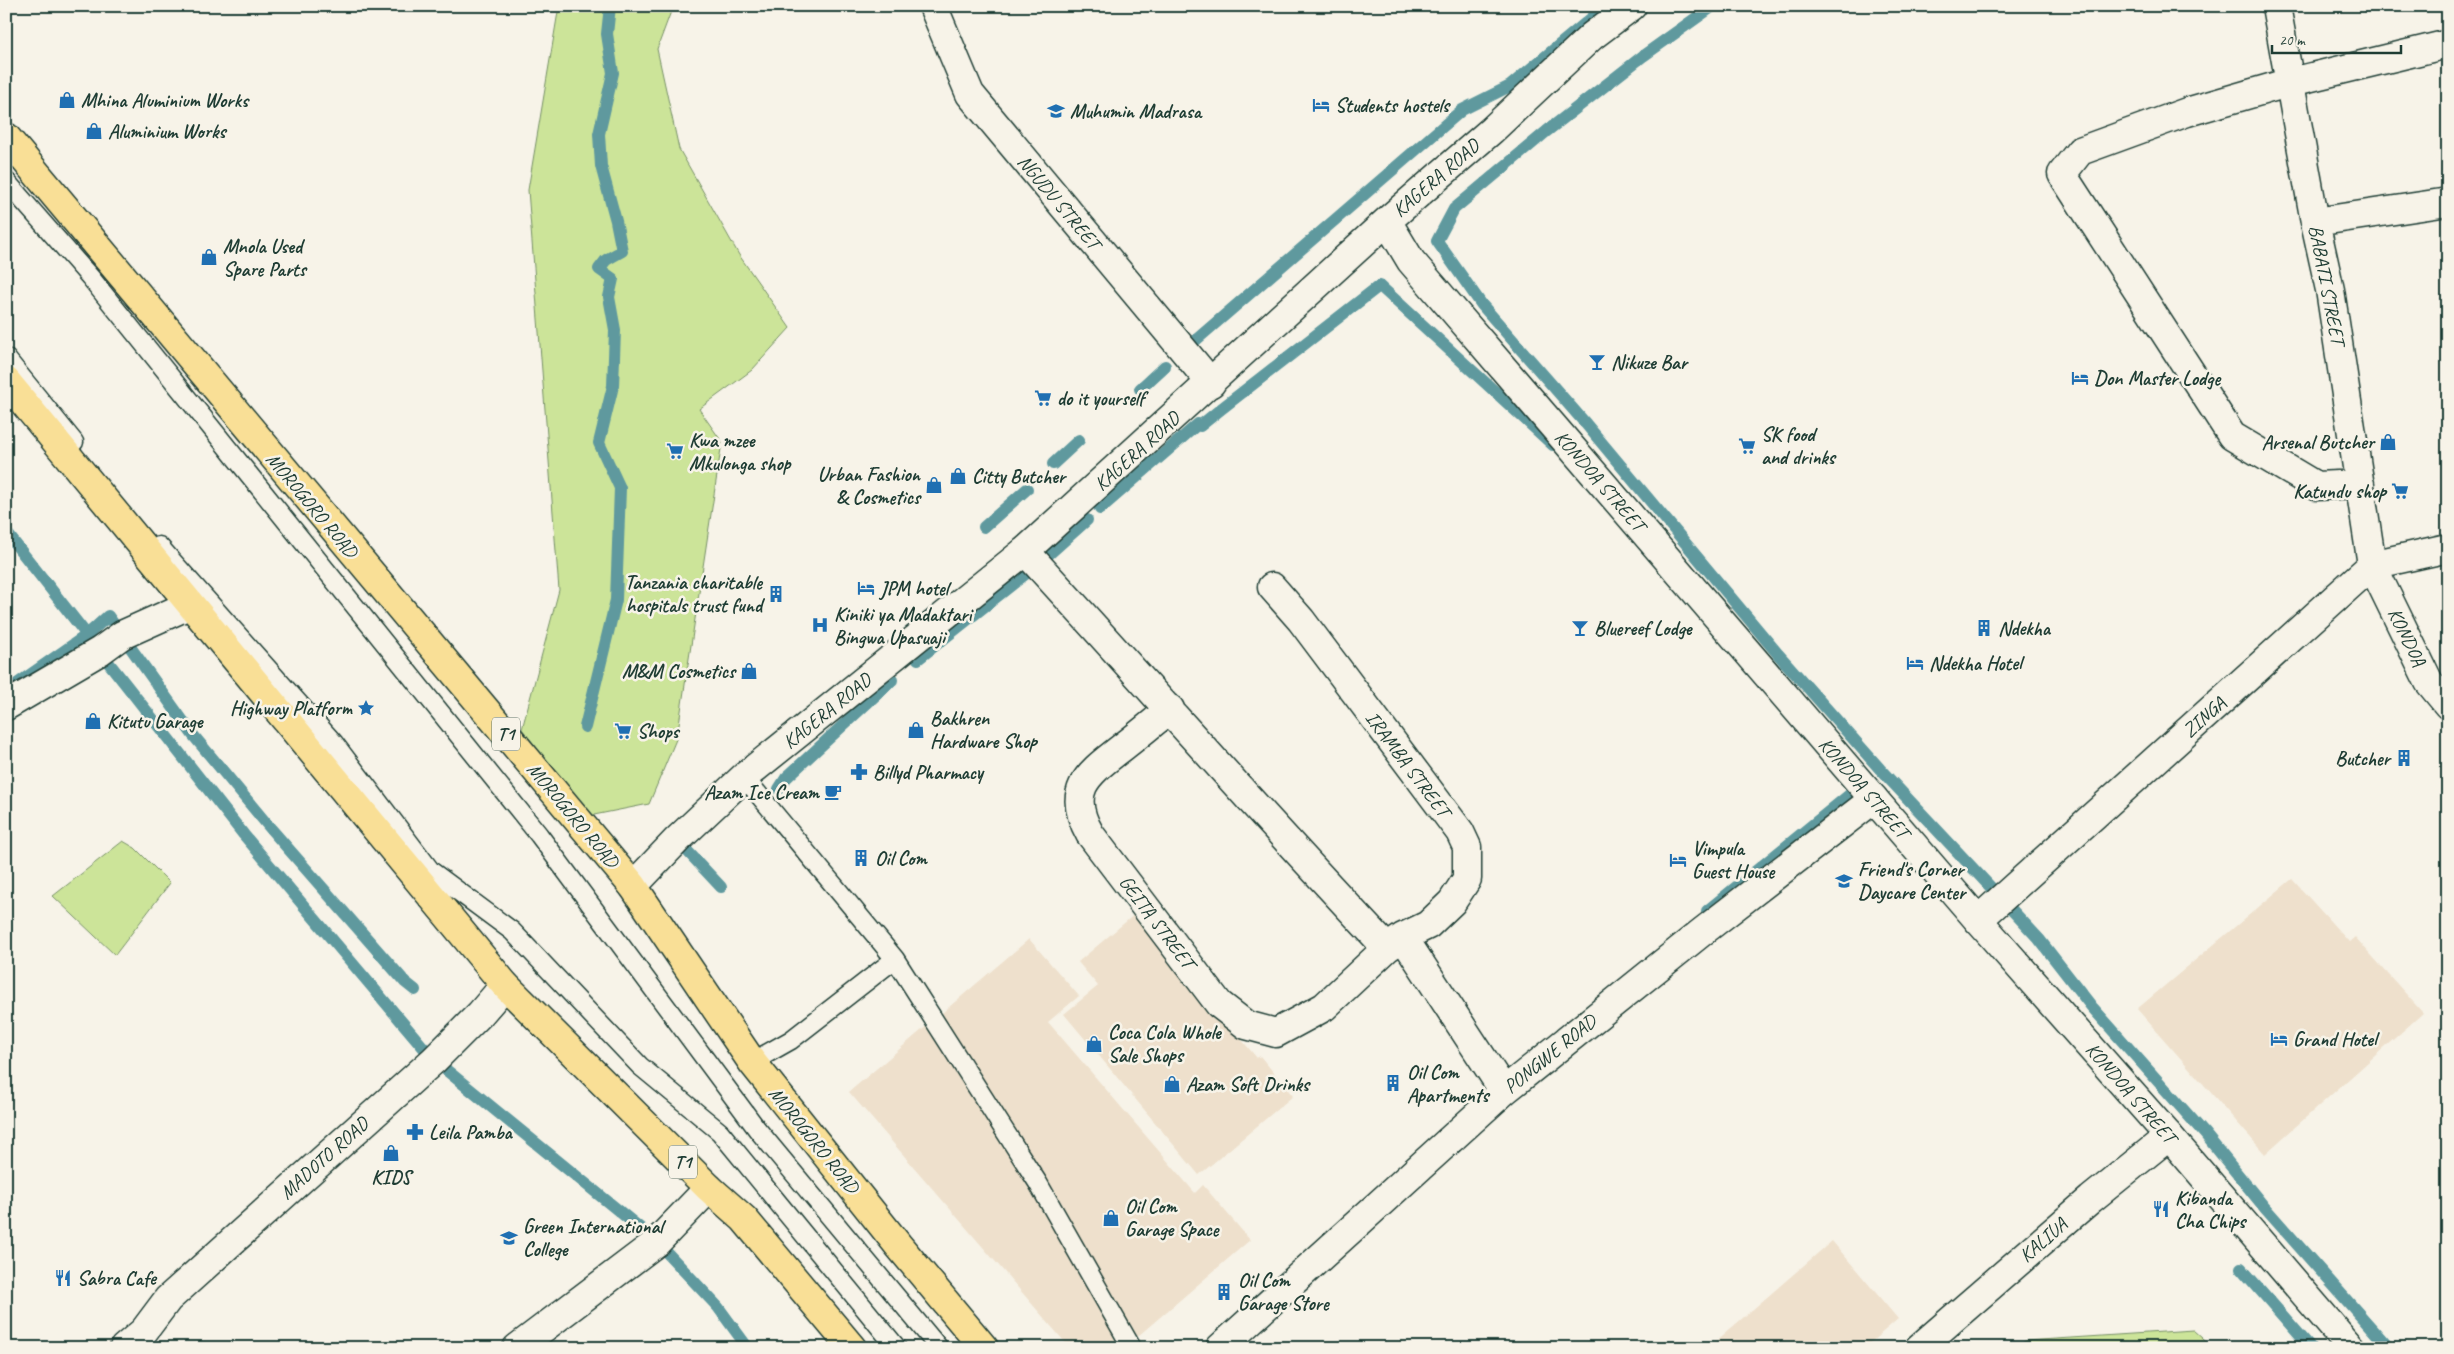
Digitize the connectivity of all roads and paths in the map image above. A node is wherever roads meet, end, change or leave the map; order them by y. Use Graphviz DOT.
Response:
graph roads {
  1 [pos="932,6"];
  2 [pos="1632,6"];
  3 [pos="2276,6"];
  4 [pos="2448,44"];
  5 [pos="2291,82"];
  6 [pos="6,137"];
  7 [pos="6,181"];
  8 [pos="2448,202"];
  9 [pos="1387,221"];
  10 [pos="2315,222"];
  11 [pos="6,358"];
  12 [pos="6,381"];
  13 [pos="1211,383"];
  14 [pos="2360,484"];
  15 [pos="2448,548"];
  16 [pos="1025,551"];
  17 [pos="2372,565"];
  18 [pos="1272,587"];
  19 [pos="191,604"];
  20 [pos="2448,705"];
  21 [pos="6,706"];
  22 [pos="1170,708"];
  23 [pos="744,777"];
  24 [pos="1874,799"];
  25 [pos="633,886"];
  26 [pos="1978,920"];
  27 [pos="1395,943"];
  28 [pos="895,960"];
  29 [pos="1365,968"];
  30 [pos="505,985"];
  31 [pos="752,1062"];
  32 [pos="1504,1091"];
  33 [pos="2169,1136"];
  34 [pos="709,1188"];
  35 [pos="143,1339"];
  36 [pos="124,1348"];
  37 [pos="517,1348"];
  38 [pos="852,1348"];
  39 [pos="897,1348"];
  40 [pos="939,1348"];
  41 [pos="984,1348"];
  42 [pos="1132,1348"];
  43 [pos="1220,1348"];
  44 [pos="1919,1348"];
  45 [pos="2351,1348"];
  1 -- 13 [label="street, NGUDU STREET"];
  2 -- 9 [label="street, KAGERA ROAD"];
  3 -- 5 [label="street, BABATI STREET"];
  4 -- 5 [label="street"];
  5 -- 10 [label="street, BABATI STREET"];
  5 -- 14 [label="street"];
  6 -- 25 [label="highway, MOROGORO ROAD / T1"];
  7 -- 40 [label="lane, MOROGORO ROAD"];
  8 -- 10 [label="street"];
  9 -- 13 [label="street, KAGERA ROAD"];
  9 -- 24 [label="street, KONDOA STREET"];
  10 -- 14 [label="street, BABATI STREET"];
  11 -- 39 [label="lane"];
  12 -- 19 [label="highway, T1"];
  13 -- 16 [label="street, KAGERA ROAD"];
  14 -- 17 [label="street, BABATI STREET"];
  15 -- 17 [label="street, ZINGA"];
  16 -- 22 [label="street"];
  16 -- 23 [label="street, KAGERA ROAD"];
  17 -- 20 [label="street, KONDOA"];
  17 -- 26 [label="street, ZINGA"];
  18 -- 27 [label="street, IRAMBA STREET"];
  19 -- 21 [label="street"];
  19 -- 30 [label="highway, T1"];
  22 -- 27 [label="street"];
  22 -- 29 [label="street, GEITA STREET"];
  23 -- 25 [label="street, KAGERA ROAD"];
  23 -- 28 [label="lane"];
  24 -- 26 [label="street, KONDOA STREET"];
  24 -- 32 [label="street, PONGWE ROAD"];
  25 -- 31 [label="highway, MOROGORO ROAD / T1"];
  26 -- 33 [label="street, KONDOA STREET"];
  27 -- 29 [label="street, IRAMBA STREET"];
  27 -- 32 [label="street"];
  28 -- 31 [label="lane"];
  28 -- 42 [label="lane"];
  30 -- 34 [label="highway, T1"];
  30 -- 35 [label="street, MADOTO ROAD"];
  31 -- 41 [label="highway, MOROGORO ROAD / T1"];
  32 -- 43 [label="street, PONGWE ROAD"];
  33 -- 44 [label="street, KALIUA"];
  33 -- 45 [label="street, KONDOA STREET"];
  34 -- 37 [label="street"];
  34 -- 38 [label="highway, T1"];
  35 -- 36 [label="street, MADOTO ROAD"];
}
